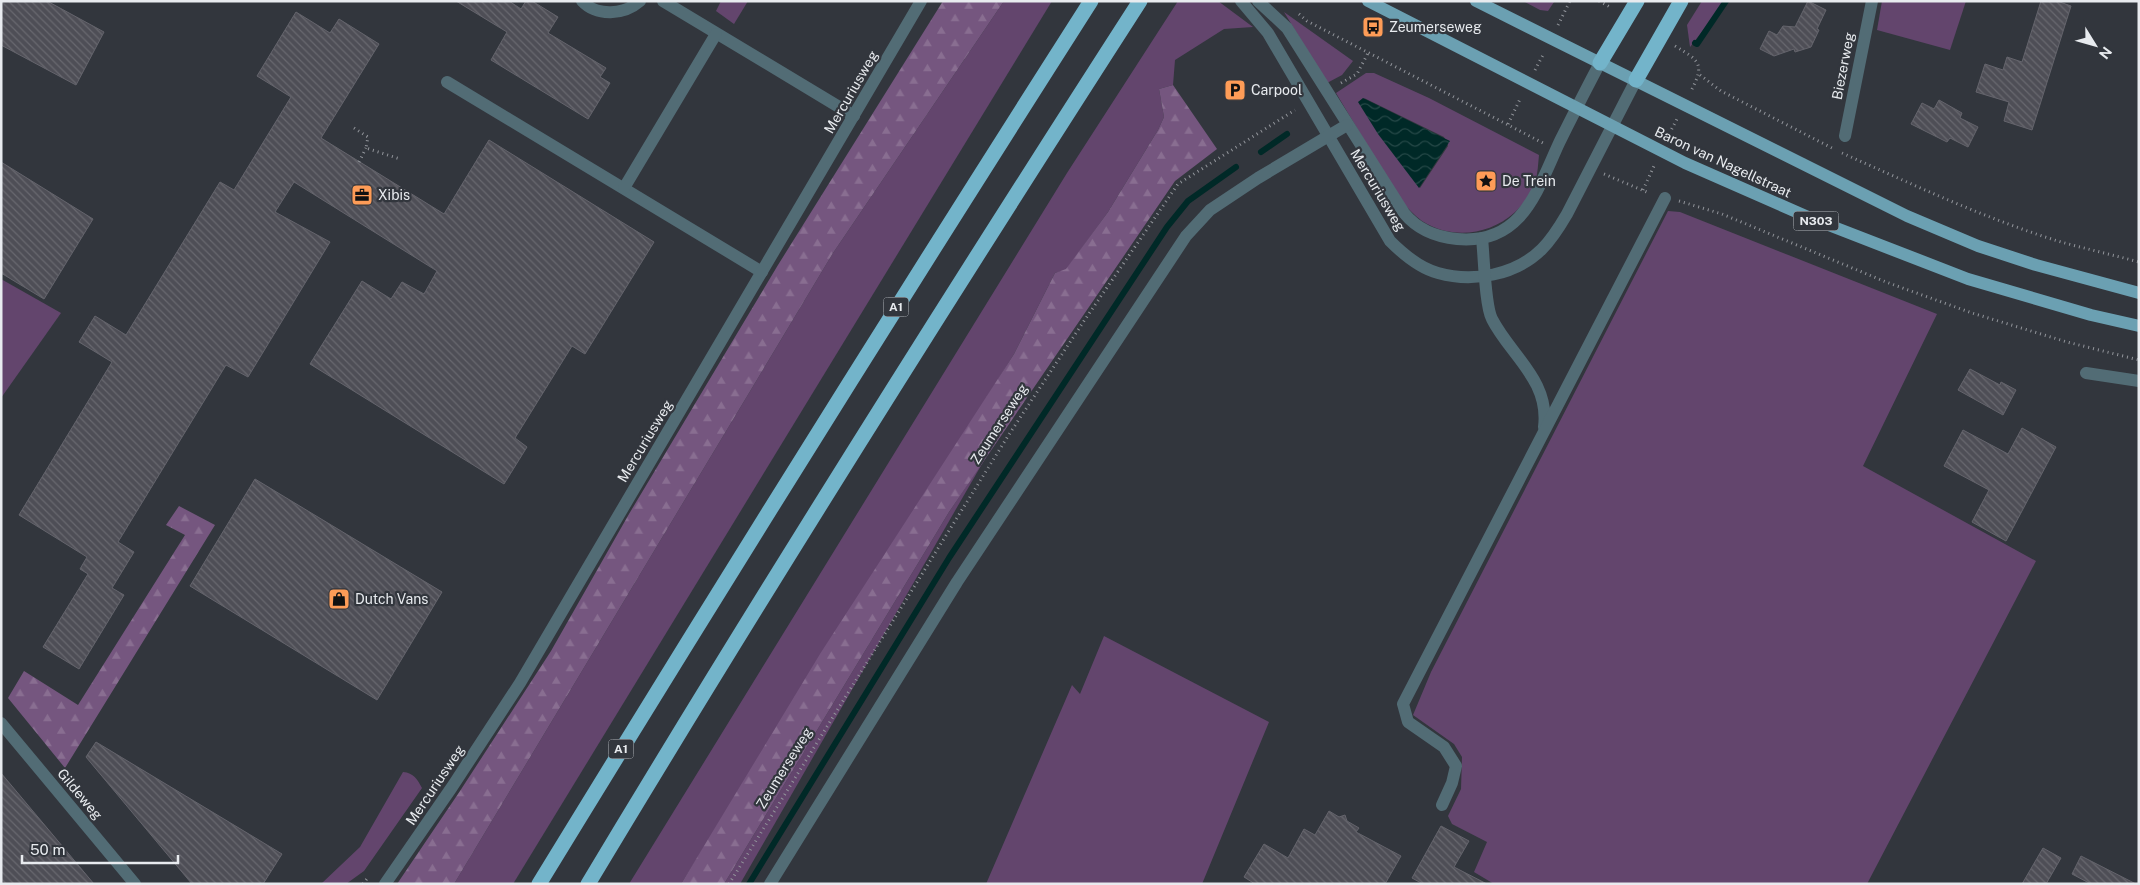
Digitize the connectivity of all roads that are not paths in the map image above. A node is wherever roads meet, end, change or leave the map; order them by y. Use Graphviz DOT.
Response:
graph roads {
  1 [pos="582,1"];
  2 [pos="640,1"];
  3 [pos="663,1"];
  4 [pos="1091,1"];
  5 [pos="1140,1"];
  6 [pos="1241,1"];
  7 [pos="1258,1"];
  8 [pos="1368,1"];
  9 [pos="1476,1"];
  10 [pos="1637,1"];
  11 [pos="1681,1"];
  12 [pos="1872,1"];
  13 [pos="921,3"];
  14 [pos="716,34"];
  15 [pos="1600,63"];
  16 [pos="1636,80"];
  17 [pos="447,82"];
  18 [pos="1576,107"];
  19 [pos="854,116"];
  20 [pos="1348,125"];
  21 [pos="1613,126"];
  22 [pos="1328,136"];
  23 [pos="1845,136"];
  24 [pos="624,188"];
  25 [pos="1665,198"];
  26 [pos="1482,238"];
  27 [pos="762,272"];
  28 [pos="1486,276"];
  29 [pos="2139,293"];
  30 [pos="2139,326"];
  31 [pos="2086,373"];
  32 [pos="2139,380"];
  33 [pos="1544,432"];
  34 [pos="1,722"];
  35 [pos="1442,805"];
  36 [pos="135,884"];
  37 [pos="385,884"];
  38 [pos="539,884"];
  39 [pos="588,884"];
  40 [pos="770,884"];
  1 -- 2 [label="street"];
  3 -- 14 [label="street"];
  4 -- 38 [label="highway, A1"];
  5 -- 39 [label="highway"];
  6 -- 22 [label="street, Mercuriusweg"];
  7 -- 20 [label="street, Mercuriusweg"];
  8 -- 18 [label="main road, Baron van Nagellstraat / N303"];
  9 -- 15 [label="main road"];
  10 -- 15 [label="highway"];
  11 -- 16 [label="highway"];
  12 -- 23 [label="street, Biezerweg"];
  13 -- 19 [label="street, Mercuriusweg"];
  14 -- 19 [label="street"];
  14 -- 24 [label="street"];
  15 -- 16 [label="main road"];
  15 -- 18 [label="street, Mercuriusweg"];
  16 -- 21 [label="street, Mercuriusweg"];
  16 -- 29 [label="main road"];
  17 -- 24 [label="street"];
  18 -- 21 [label="main road, Baron van Nagellstraat / N303"];
  18 -- 26 [label="street, Mercuriusweg"];
  19 -- 27 [label="street, Mercuriusweg"];
  20 -- 22 [label="street"];
  20 -- 26 [label="street, Mercuriusweg"];
  21 -- 28 [label="street, Mercuriusweg"];
  21 -- 30 [label="main road, Baron van Nagellstraat / N303"];
  22 -- 28 [label="street, Mercuriusweg"];
  22 -- 40 [label="street"];
  24 -- 27 [label="street"];
  25 -- 33 [label="street"];
  26 -- 28 [label="street"];
  27 -- 37 [label="street, Mercuriusweg"];
  28 -- 33 [label="street"];
  31 -- 32 [label="street"];
  33 -- 35 [label="street"];
  34 -- 36 [label="street, Gildeweg"];
}
